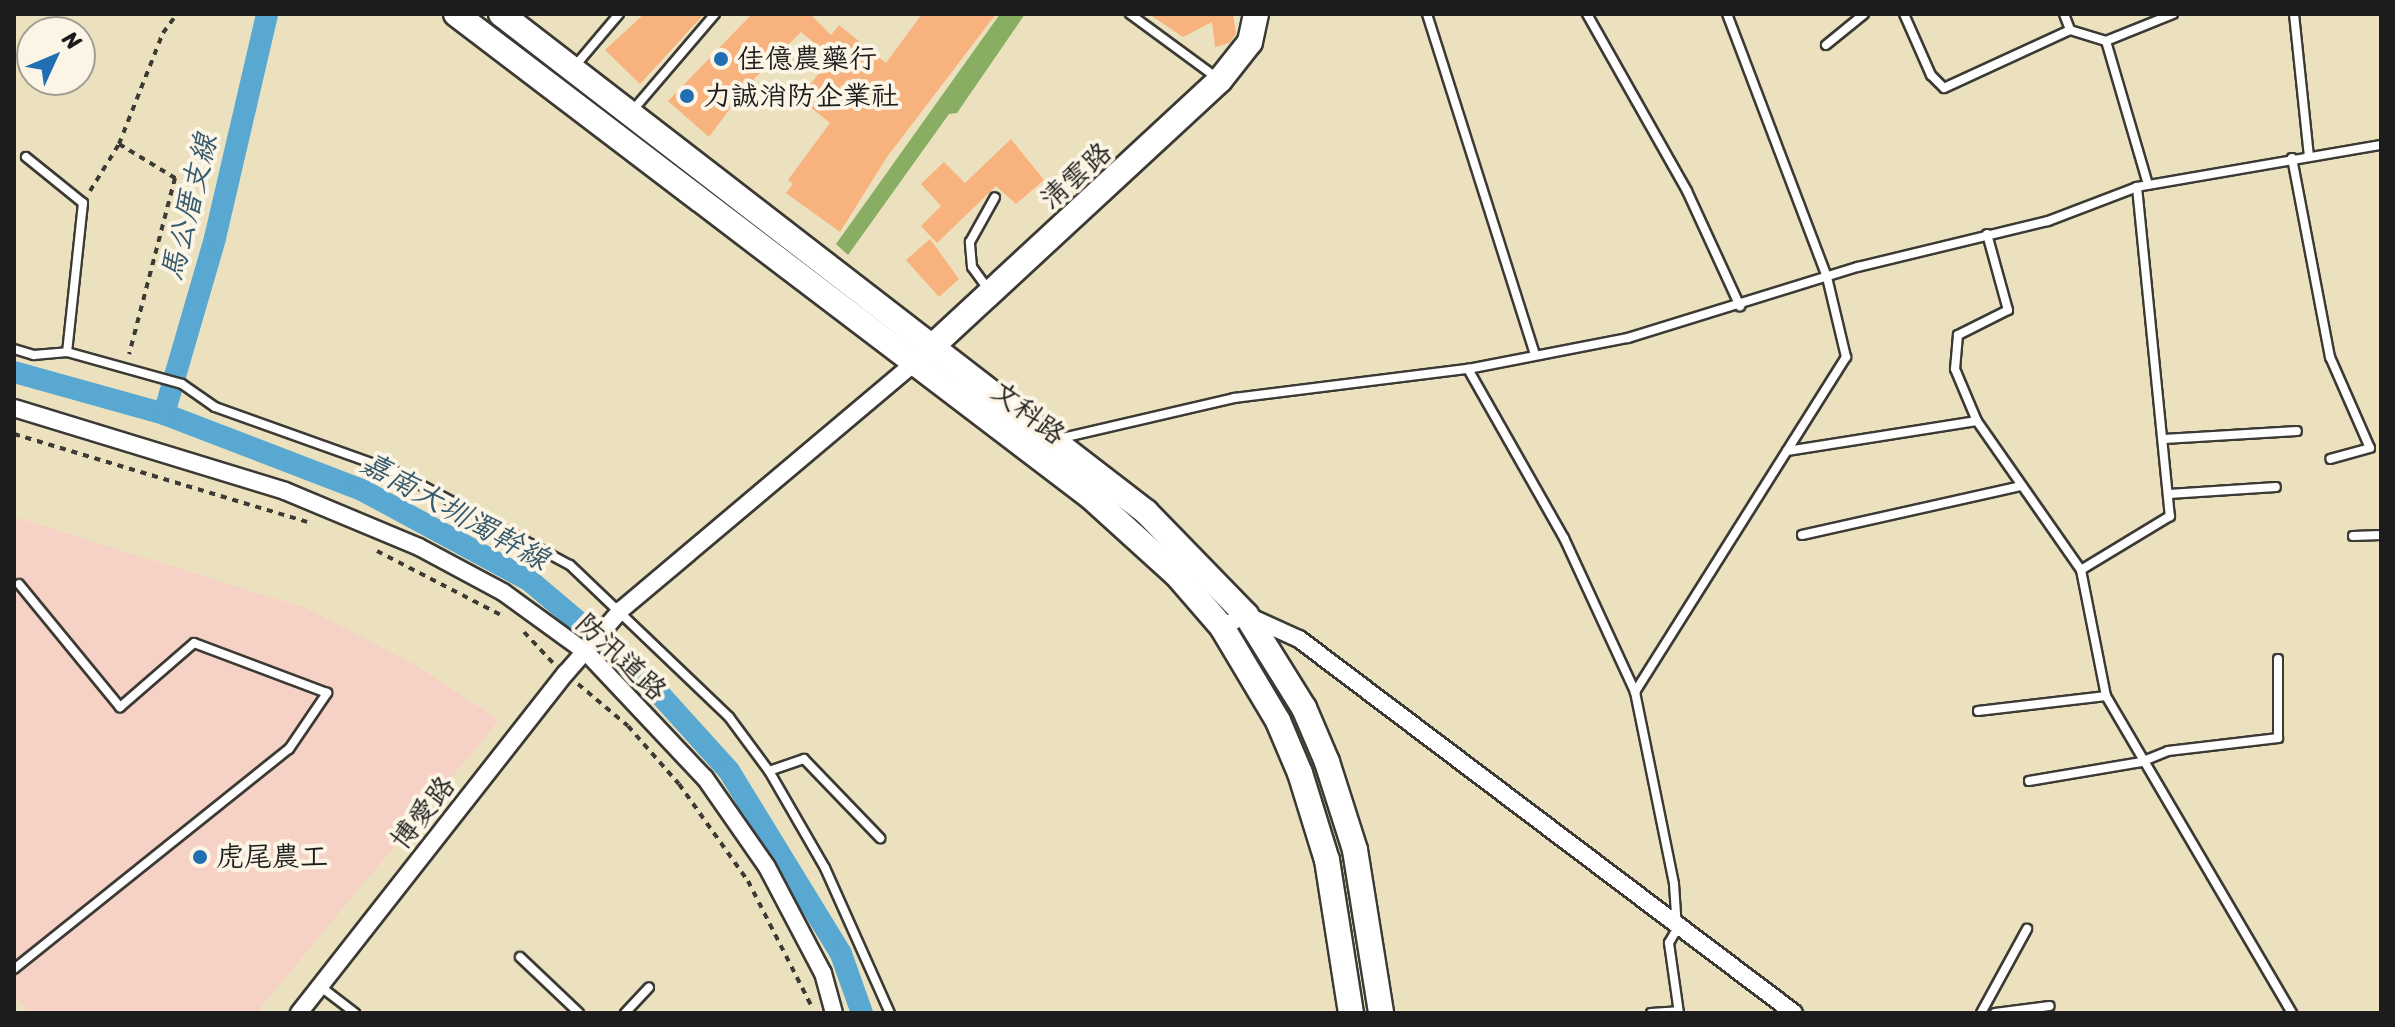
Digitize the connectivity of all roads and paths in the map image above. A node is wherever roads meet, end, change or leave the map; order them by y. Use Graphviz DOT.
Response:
graph roads {
  1 [pos="177,14"];
  2 [pos="456,14"];
  3 [pos="501,14"];
  4 [pos="619,14"];
  5 [pos="715,14"];
  6 [pos="1130,14"];
  7 [pos="1256,14"];
  8 [pos="1427,14"];
  9 [pos="1587,14"];
  10 [pos="1727,14"];
  11 [pos="1864,14"];
  12 [pos="1904,14"];
  13 [pos="2064,14"];
  14 [pos="2173,14"];
  15 [pos="2294,14"];
  16 [pos="2070,30"];
  17 [pos="2106,41"];
  18 [pos="1826,45"];
  19 [pos="572,69"];
  20 [pos="1220,80"];
  21 [pos="630,114"];
  22 [pos="119,144"];
  23 [pos="2381,145"];
  24 [pos="2309,156"];
  25 [pos="26,157"];
  26 [pos="2292,158"];
  27 [pos="2148,185"];
  28 [pos="2137,187"];
  29 [pos="995,197"];
  30 [pos="83,203"];
  31 [pos="1987,234"];
  32 [pos="1827,277"];
  33 [pos="991,293"];
  34 [pos="1740,306"];
  35 [pos="933,346"];
  36 [pos="14,349"];
  37 [pos="67,352"];
  38 [pos="1535,354"];
  39 [pos="912,365"];
  40 [pos="126,366"];
  41 [pos="1468,369"];
  42 [pos="14,408"];
  43 [pos="1977,421"];
  44 [pos="2297,431"];
  45 [pos="14,434"];
  46 [pos="2164,439"];
  47 [pos="1052,441"];
  48 [pos="1028,450"];
  49 [pos="1787,451"];
  50 [pos="2330,459"];
  51 [pos="2022,486"];
  52 [pos="2276,487"];
  53 [pos="2169,494"];
  54 [pos="312,523"];
  55 [pos="1802,535"];
  56 [pos="2381,535"];
  57 [pos="2353,536"];
  58 [pos="368,546"];
  59 [pos="2081,570"];
  60 [pos="19,584"];
  61 [pos="617,615"];
  62 [pos="1246,615"];
  63 [pos="509,619"];
  64 [pos="517,626"];
  65 [pos="1222,627"];
  66 [pos="586,649"];
  67 [pos="2278,659"];
  68 [pos="566,673"];
  69 [pos="1635,692"];
  70 [pos="2106,696"];
  71 [pos="1978,711"];
  72 [pos="2141,762"];
  73 [pos="769,771"];
  74 [pos="2029,781"];
  75 [pos="880,838"];
  76 [pos="1677,929"];
  77 [pos="2027,929"];
  78 [pos="520,957"];
  79 [pos="14,969"];
  80 [pos="321,987"];
  81 [pos="649,987"];
  82 [pos="2050,1006"];
  83 [pos="1679,1012"];
  84 [pos="299,1013"];
  85 [pos="355,1013"];
  86 [pos="579,1013"];
  87 [pos="625,1013"];
  88 [pos="815,1013"];
  89 [pos="834,1013"];
  90 [pos="890,1013"];
  91 [pos="1351,1013"];
  92 [pos="1381,1013"];
  93 [pos="1651,1013"];
  94 [pos="1794,1013"];
  95 [pos="1981,1013"];
  96 [pos="1995,1013"];
  97 [pos="2292,1013"];
  1 -- 22 [label="path"];
  2 -- 39 [label="main road, 文科路"];
  3 -- 19 [label="main road, 文科路"];
  4 -- 19 [label="lane"];
  5 -- 21 [label="lane"];
  6 -- 20 [label="lane"];
  7 -- 20 [label="main road, 清雲路"];
  8 -- 38 [label="lane"];
  9 -- 34 [label="lane"];
  10 -- 32 [label="lane"];
  11 -- 18 [label="lane"];
  12 -- 16 [label="lane"];
  13 -- 16 [label="lane"];
  14 -- 17 [label="lane"];
  15 -- 24 [label="lane"];
  16 -- 17 [label="lane"];
  17 -- 27 [label="lane"];
  19 -- 21 [label="main road, 文科路"];
  20 -- 33 [label="main road, 清雲路"];
  21 -- 35 [label="main road, 文科路"];
  22 -- 30 [label="path"];
  22 -- 40 [label="path"];
  23 -- 24 [label="lane"];
  24 -- 26 [label="lane"];
  25 -- 30 [label="lane"];
  26 -- 27 [label="lane"];
  26 -- 50 [label="lane"];
  27 -- 28 [label="lane"];
  28 -- 31 [label="lane"];
  28 -- 46 [label="lane"];
  29 -- 33 [label="lane"];
  30 -- 37 [label="lane"];
  31 -- 32 [label="lane"];
  31 -- 43 [label="lane"];
  32 -- 34 [label="lane"];
  32 -- 49 [label="lane"];
  33 -- 35 [label="main road, 清雲路"];
  34 -- 38 [label="lane"];
  35 -- 39 [label="main road, 清雲路"];
  35 -- 47 [label="main road, 文科路"];
  36 -- 37 [label="lane"];
  37 -- 40 [label="lane"];
  38 -- 41 [label="lane"];
  39 -- 48 [label="main road, 文科路"];
  39 -- 61 [label="street"];
  40 -- 61 [label="lane"];
  41 -- 47 [label="lane"];
  41 -- 69 [label="lane"];
  42 -- 66 [label="street, 防汛道路"];
  43 -- 49 [label="lane"];
  43 -- 51 [label="lane"];
  44 -- 46 [label="lane"];
  45 -- 54 [label="path"];
  46 -- 53 [label="lane"];
  47 -- 48 [label="lane"];
  47 -- 62 [label="main road, 文科路"];
  48 -- 65 [label="main road, 文科路"];
  49 -- 69 [label="lane"];
  51 -- 55 [label="lane"];
  51 -- 59 [label="lane"];
  52 -- 53 [label="lane"];
  53 -- 59 [label="lane"];
  56 -- 57 [label="lane"];
  58 -- 63 [label="path"];
  59 -- 70 [label="lane"];
  60 -- 79 [label="lane"];
  61 -- 66 [label="street, 博愛路"];
  61 -- 73 [label="lane"];
  62 -- 65 [label="street"];
  62 -- 76 [label="street"];
  62 -- 92 [label="main road, 文科路"];
  64 -- 68 [label="path"];
  65 -- 91 [label="main road, 文科路"];
  66 -- 68 [label="street, 博愛路"];
  66 -- 89 [label="street, 防汛道路"];
  67 -- 72 [label="lane"];
  68 -- 80 [label="street, 博愛路"];
  68 -- 88 [label="path"];
  69 -- 76 [label="lane"];
  70 -- 71 [label="lane"];
  70 -- 72 [label="lane"];
  72 -- 74 [label="lane"];
  72 -- 97 [label="lane"];
  73 -- 75 [label="lane"];
  73 -- 90 [label="lane"];
  76 -- 83 [label="lane"];
  76 -- 94 [label="street"];
  77 -- 95 [label="lane"];
  78 -- 86 [label="lane"];
  80 -- 84 [label="street, 博愛路"];
  80 -- 85 [label="lane"];
  81 -- 87 [label="lane"];
  82 -- 96 [label="lane"];
  83 -- 93 [label="lane"];
}
